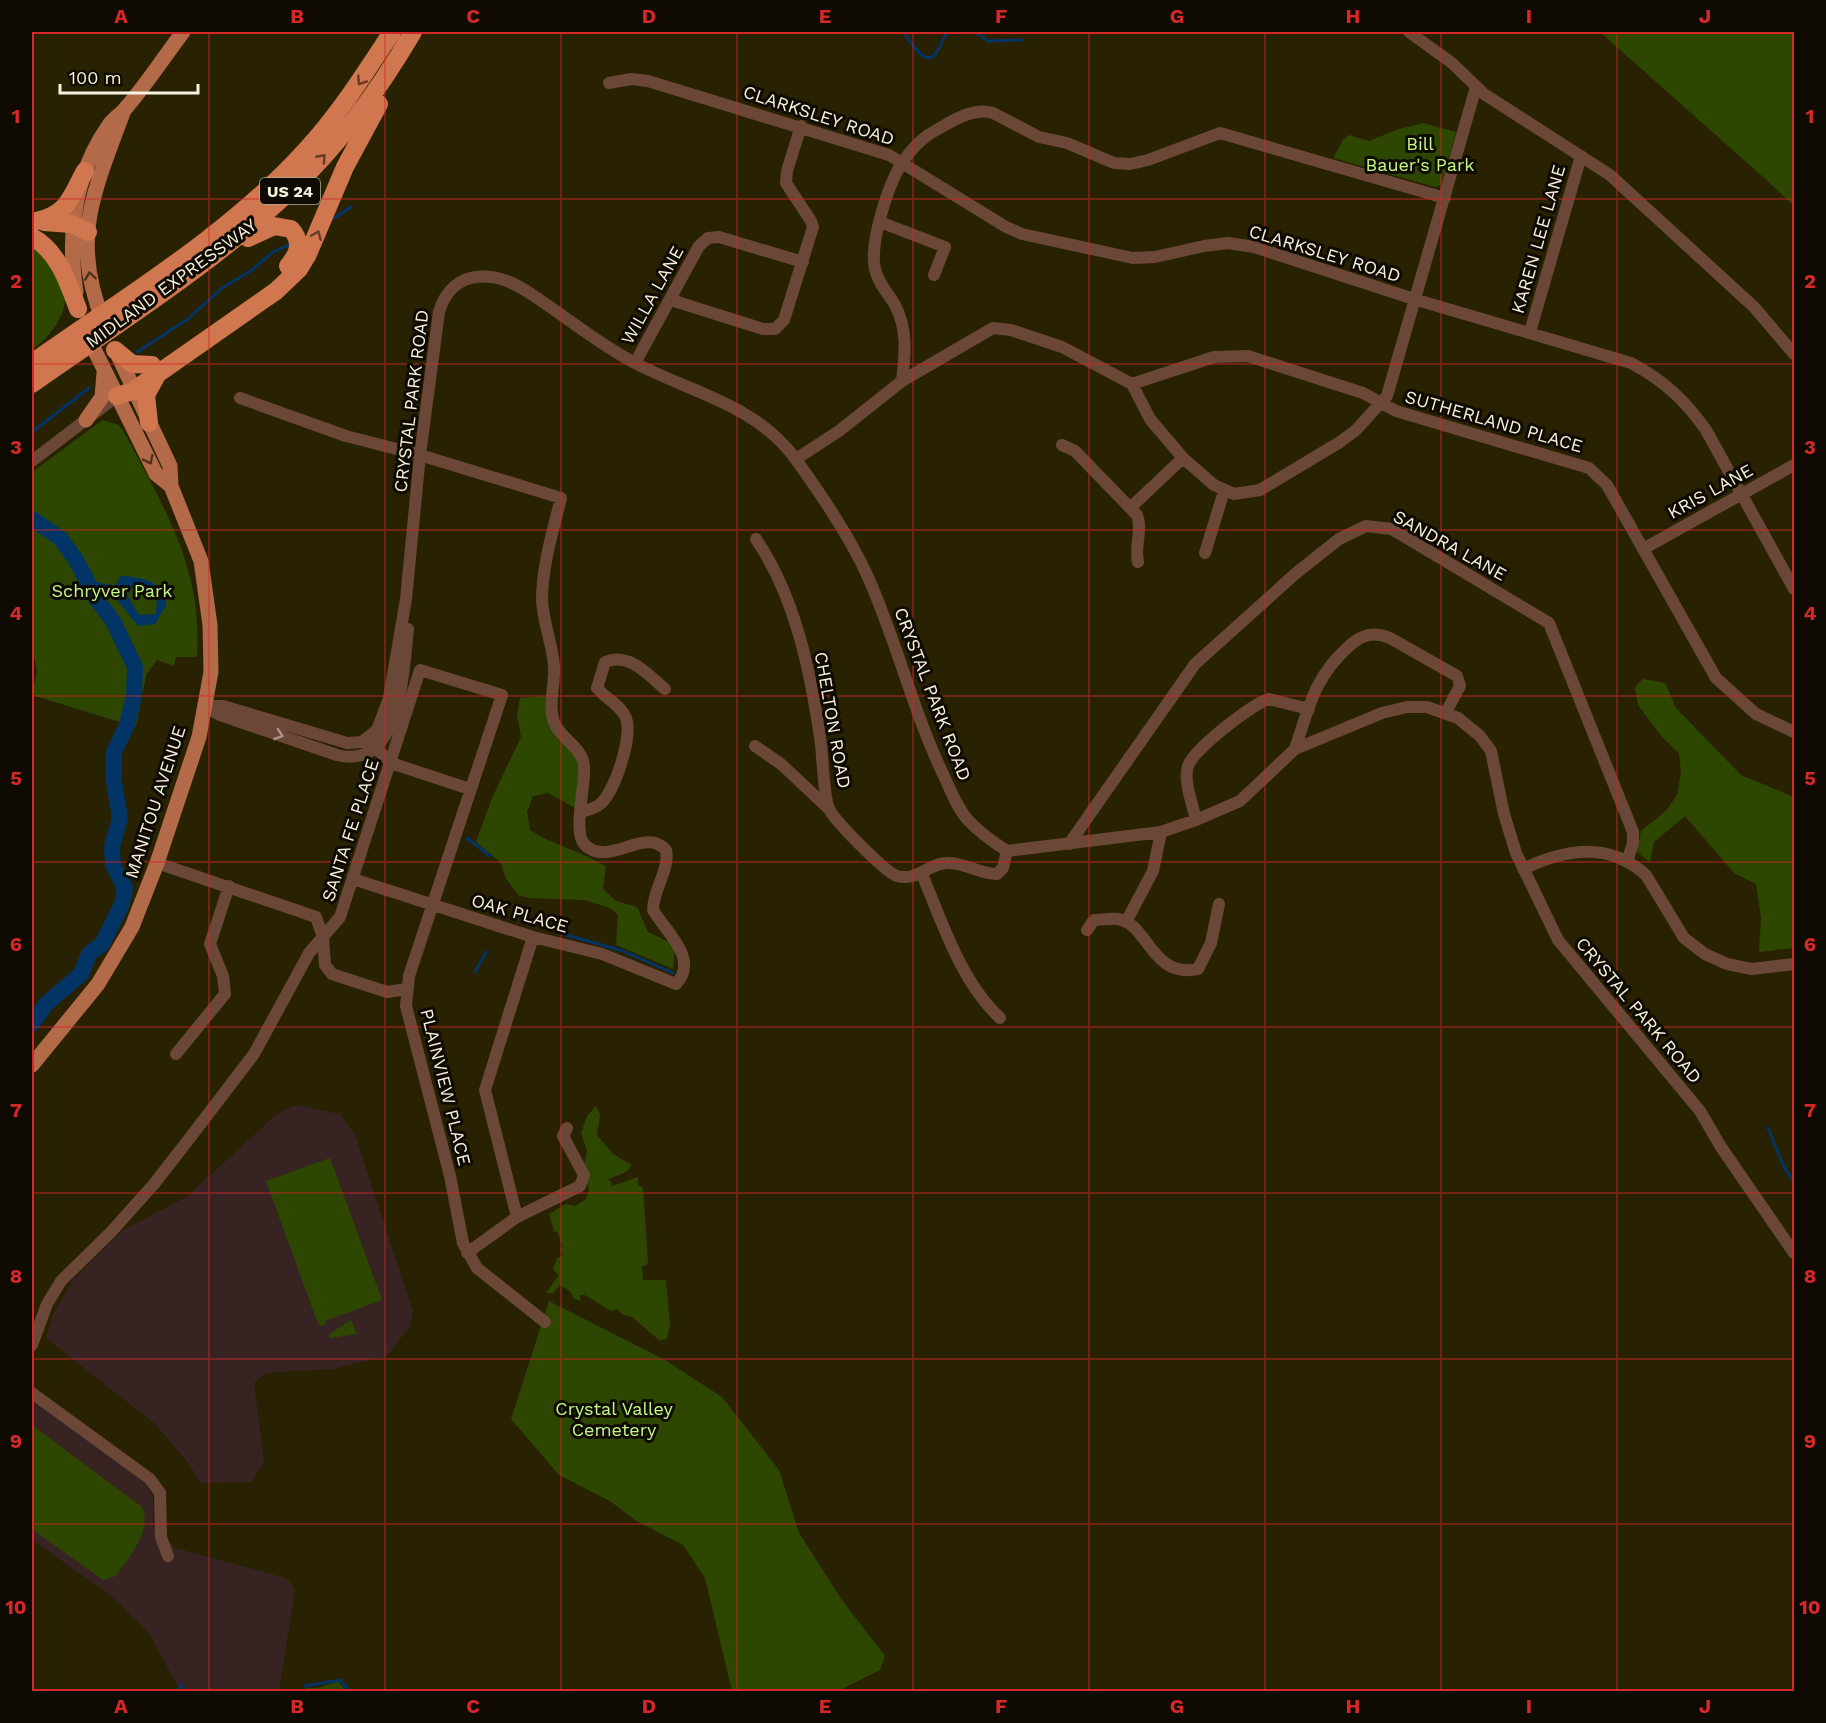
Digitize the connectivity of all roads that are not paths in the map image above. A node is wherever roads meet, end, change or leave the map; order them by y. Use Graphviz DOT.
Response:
graph roads {
  1 [pos="183,32"];
  2 [pos="392,32"];
  3 [pos="415,32"];
  4 [pos="1409,32"];
  5 [pos="609,83"];
  6 [pos="1476,87"];
  7 [pos="124,110"];
  8 [pos="801,126"];
  9 [pos="1581,156"];
  10 [pos="903,161"];
  11 [pos="85,171"];
  12 [pos="1445,198"];
  13 [pos="880,222"];
  14 [pos="33,228"];
  15 [pos="77,230"];
  16 [pos="803,262"];
  17 [pos="934,275"];
  18 [pos="167,287"];
  19 [pos="671,300"];
  20 [pos="1417,300"];
  21 [pos="128,306"];
  22 [pos="78,309"];
  23 [pos="1530,332"];
  24 [pos="116,350"];
  25 [pos="64,351"];
  26 [pos="32,354"];
  27 [pos="1794,354"];
  28 [pos="32,363"];
  29 [pos="635,363"];
  30 [pos="103,367"];
  31 [pos="158,367"];
  32 [pos="902,381"];
  33 [pos="32,384"];
  34 [pos="1132,384"];
  35 [pos="127,390"];
  36 [pos="240,398"];
  37 [pos="1378,404"];
  38 [pos="86,420"];
  39 [pos="142,426"];
  40 [pos="1062,445"];
  41 [pos="420,454"];
  42 [pos="1183,458"];
  43 [pos="796,459"];
  44 [pos="32,461"];
  45 [pos="1794,465"];
  46 [pos="1224,491"];
  47 [pos="1741,494"];
  48 [pos="1131,507"];
  49 [pos="756,539"];
  50 [pos="1643,549"];
  51 [pos="1205,553"];
  52 [pos="1138,562"];
  53 [pos="1794,589"];
  54 [pos="665,689"];
  55 [pos="502,695"];
  56 [pos="205,706"];
  57 [pos="1309,709"];
  58 [pos="1446,712"];
  59 [pos="1794,732"];
  60 [pos="372,744"];
  61 [pos="755,746"];
  62 [pos="1295,749"];
  63 [pos="391,763"];
  64 [pos="470,789"];
  65 [pos="830,810"];
  66 [pos="582,812"];
  67 [pos="1196,820"];
  68 [pos="1161,832"];
  69 [pos="1069,844"];
  70 [pos="1007,851"];
  71 [pos="157,862"];
  72 [pos="1628,862"];
  73 [pos="1523,869"];
  74 [pos="922,874"];
  75 [pos="353,879"];
  76 [pos="229,886"];
  77 [pos="1219,904"];
  78 [pos="431,905"];
  79 [pos="1126,922"];
  80 [pos="1087,930"];
  81 [pos="323,937"];
  82 [pos="533,937"];
  83 [pos="1794,964"];
  84 [pos="406,989"];
  85 [pos="1000,1018"];
  86 [pos="176,1054"];
  87 [pos="32,1065"];
  88 [pos="567,1128"];
  89 [pos="517,1216"];
  90 [pos="467,1252"];
  91 [pos="1794,1253"];
  92 [pos="545,1322"];
  93 [pos="32,1345"];
  94 [pos="32,1393"];
  95 [pos="168,1556"];
  1 -- 7 [label="main road, MANITOU AVENUE"];
  2 -- 21 [label="highway, MIDLAND EXPRESSWAY / US 24, one-way"];
  18 -- 3 [label="highway, MIDLAND EXPRESSWAY / US 24, one-way"];
  31 -- 3 [label="highway, one-way"];
  4 -- 6 [label="street"];
  5 -- 8 [label="street, CLARKSLEY ROAD"];
  6 -- 9 [label="street"];
  6 -- 12 [label="street"];
  7 -- 11 [label="main road, MANITOU AVENUE"];
  7 -- 15 [label="main road, MANITOU AVENUE"];
  8 -- 10 [label="street, CLARKSLEY ROAD"];
  8 -- 16 [label="street"];
  9 -- 23 [label="street, KAREN LEE LANE"];
  9 -- 27 [label="street"];
  10 -- 12 [label="street"];
  10 -- 13 [label="street"];
  10 -- 20 [label="street, CLARKSLEY ROAD"];
  11 -- 14 [label="highway"];
  11 -- 15 [label="main road, MANITOU AVENUE"];
  12 -- 20 [label="street"];
  13 -- 17 [label="street"];
  13 -- 32 [label="street"];
  14 -- 15 [label="highway"];
  14 -- 22 [label="highway"];
  15 -- 22 [label="main road, MANITOU AVENUE"];
  24 -- 15 [label="main road, MANITOU AVENUE, one-way"];
  16 -- 19 [label="street, WILLA LANE"];
  16 -- 19 [label="street"];
  18 -- 21 [label="highway, MIDLAND EXPRESSWAY / US 24"];
  18 -- 31 [label="highway"];
  19 -- 29 [label="street, WILLA LANE"];
  20 -- 23 [label="street, CLARKSLEY ROAD"];
  20 -- 37 [label="street"];
  21 -- 25 [label="highway, MIDLAND EXPRESSWAY / US 24"];
  22 -- 30 [label="main road, MANITOU AVENUE"];
  23 -- 47 [label="street, CLARKSLEY ROAD"];
  24 -- 31 [label="highway"];
  24 -- 35 [label="main road, MANITOU AVENUE"];
  25 -- 26 [label="highway"];
  25 -- 28 [label="highway, MIDLAND EXPRESSWAY / US 24"];
  25 -- 33 [label="highway, MIDLAND EXPRESSWAY / US 24"];
  29 -- 41 [label="street, CRYSTAL PARK ROAD"];
  29 -- 43 [label="street, CRYSTAL PARK ROAD"];
  30 -- 35 [label="main road, MANITOU AVENUE"];
  30 -- 38 [label="main road"];
  31 -- 35 [label="highway"];
  31 -- 39 [label="highway"];
  32 -- 34 [label="street"];
  32 -- 43 [label="street"];
  34 -- 37 [label="street, SUTHERLAND PLACE"];
  34 -- 42 [label="street"];
  35 -- 38 [label="street"];
  35 -- 39 [label="main road, MANITOU AVENUE"];
  36 -- 41 [label="street"];
  37 -- 46 [label="street"];
  37 -- 50 [label="street, SUTHERLAND PLACE"];
  38 -- 39 [label="main road"];
  38 -- 44 [label="street"];
  39 -- 56 [label="main road, MANITOU AVENUE"];
  40 -- 48 [label="street"];
  41 -- 60 [label="street, CRYSTAL PARK ROAD"];
  41 -- 66 [label="street"];
  42 -- 46 [label="street"];
  42 -- 48 [label="street"];
  43 -- 70 [label="street, CRYSTAL PARK ROAD"];
  45 -- 47 [label="street, KRIS LANE"];
  46 -- 51 [label="street"];
  47 -- 50 [label="street, KRIS LANE"];
  47 -- 53 [label="street, CLARKSLEY ROAD"];
  48 -- 52 [label="street"];
  49 -- 65 [label="street, CHELTON ROAD"];
  50 -- 59 [label="street, SUTHERLAND PLACE"];
  54 -- 66 [label="street"];
  55 -- 63 [label="street, SANTA FE PLACE"];
  55 -- 64 [label="street, PLAINVIEW PLACE"];
  56 -- 60 [label="street"];
  56 -- 71 [label="main road, MANITOU AVENUE"];
  57 -- 58 [label="street"];
  57 -- 62 [label="street"];
  57 -- 67 [label="street"];
  58 -- 62 [label="street, CRYSTAL PARK ROAD"];
  58 -- 73 [label="street, CRYSTAL PARK ROAD"];
  60 -- 63 [label="street"];
  61 -- 65 [label="street"];
  62 -- 67 [label="street, CRYSTAL PARK ROAD"];
  63 -- 64 [label="street"];
  63 -- 75 [label="street, SANTA FE PLACE"];
  64 -- 78 [label="street, PLAINVIEW PLACE"];
  65 -- 74 [label="street, CHELTON ROAD"];
  66 -- 82 [label="street, OAK PLACE"];
  67 -- 68 [label="street, CRYSTAL PARK ROAD"];
  68 -- 69 [label="street, CRYSTAL PARK ROAD"];
  68 -- 79 [label="street"];
  69 -- 70 [label="street, CRYSTAL PARK ROAD"];
  69 -- 72 [label="street, SANDRA LANE"];
  70 -- 74 [label="street"];
  71 -- 76 [label="street"];
  71 -- 87 [label="main road, MANITOU AVENUE"];
  72 -- 73 [label="street"];
  72 -- 83 [label="street"];
  73 -- 91 [label="street, CRYSTAL PARK ROAD"];
  74 -- 85 [label="street"];
  75 -- 78 [label="street, OAK PLACE"];
  75 -- 81 [label="street, SANTA FE PLACE"];
  76 -- 81 [label="street"];
  76 -- 86 [label="street"];
  77 -- 79 [label="street"];
  78 -- 82 [label="street, OAK PLACE"];
  78 -- 84 [label="street, PLAINVIEW PLACE"];
  79 -- 80 [label="street"];
  81 -- 84 [label="street"];
  81 -- 93 [label="street, SANTA FE PLACE"];
  82 -- 89 [label="street"];
  84 -- 90 [label="street, PLAINVIEW PLACE"];
  88 -- 89 [label="street"];
  89 -- 90 [label="street"];
  90 -- 92 [label="street, PLAINVIEW PLACE"];
  94 -- 95 [label="street"];
}
